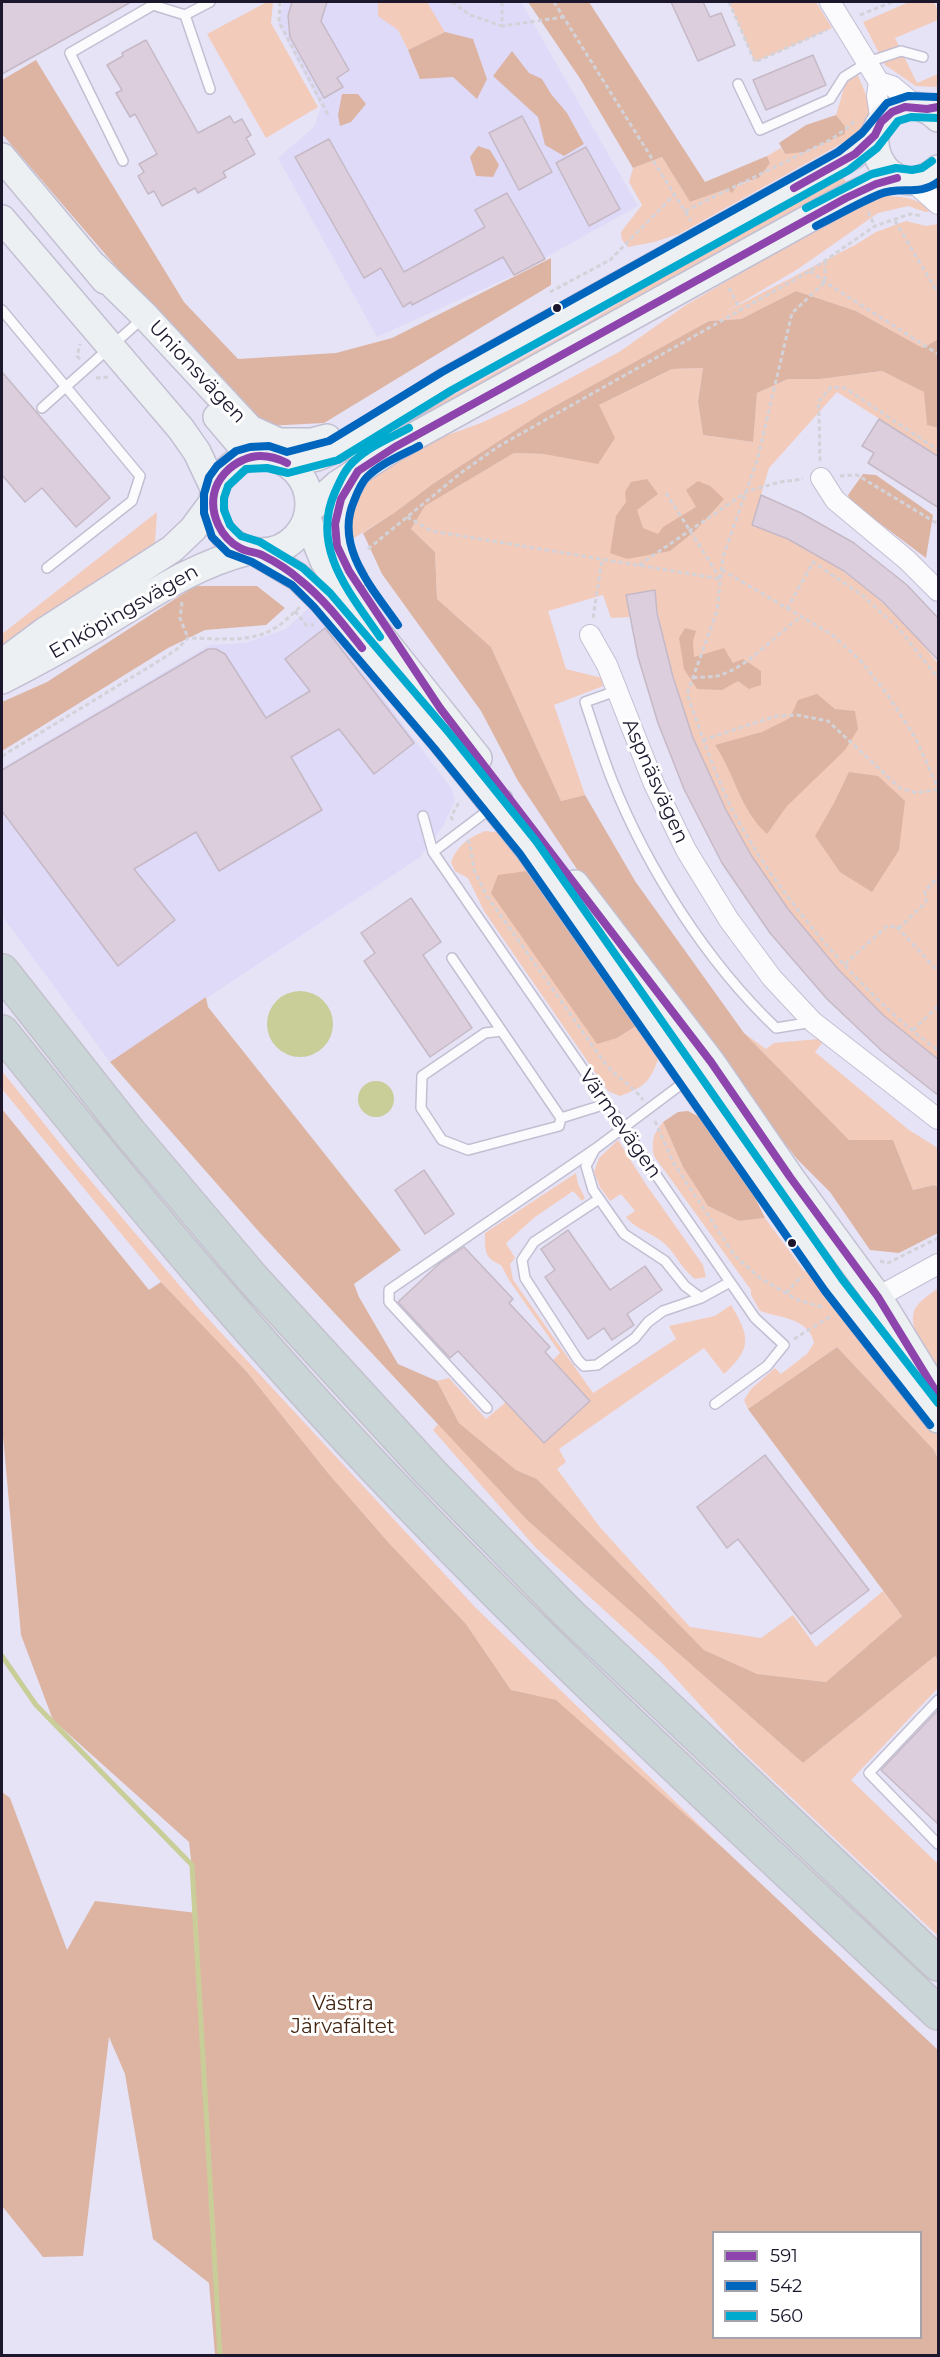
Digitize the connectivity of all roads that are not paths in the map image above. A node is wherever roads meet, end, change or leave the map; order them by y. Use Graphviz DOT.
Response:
graph roads {
  1 [pos="210,2"];
  2 [pos="830,2"];
  3 [pos="185,15"];
  4 [pos="923,57"];
  5 [pos="868,62"];
  6 [pos="879,82"];
  7 [pos="738,84"];
  8 [pos="210,89"];
  9 [pos="930,110"];
  10 [pos="872,124"];
  11 [pos="2,157"];
  12 [pos="123,161"];
  13 [pos="939,169"];
  14 [pos="905,179"];
  15 [pos="934,210"];
  16 [pos="2,219"];
  17 [pos="2,310"];
  18 [pos="141,320"];
  19 [pos="111,347"];
  20 [pos="447,381"];
  21 [pos="66,387"];
  22 [pos="42,408"];
  23 [pos="250,457"];
  24 [pos="287,463"];
  25 [pos="358,471"];
  26 [pos="821,477"];
  27 [pos="214,496"];
  28 [pos="308,515"];
  29 [pos="252,552"];
  30 [pos="47,568"];
  31 [pos="939,591"];
  32 [pos="590,634"];
  33 [pos="2,663"];
  34 [pos="2,680"];
  35 [pos="616,691"];
  36 [pos="440,708"];
  37 [pos="500,801"];
  38 [pos="423,816"];
  39 [pos="433,852"];
  40 [pos="452,958"];
  41 [pos="2,971"];
  42 [pos="813,1022"];
  43 [pos="502,1031"];
  44 [pos="2,1032"];
  45 [pos="711,1062"];
  46 [pos="689,1078"];
  47 [pos="606,1104"];
  48 [pos="561,1118"];
  49 [pos="939,1119"];
  50 [pos="623,1128"];
  51 [pos="595,1149"];
  52 [pos="600,1199"];
  53 [pos="939,1264"];
  54 [pos="730,1282"];
  55 [pos="878,1297"];
  56 [pos="701,1298"];
  57 [pos="843,1312"];
  58 [pos="939,1395"];
  59 [pos="715,1404"];
  60 [pos="487,1408"];
  61 [pos="939,1419"];
  62 [pos="939,1700"];
  63 [pos="939,1844"];
  64 [pos="939,1964"];
  65 [pos="939,2013"];
  1 -- 3 [label="lane"];
  2 -- 5 [label="street"];
  3 -- 8 [label="lane"];
  3 -- 12 [label="lane"];
  4 -- 5 [label="lane"];
  5 -- 6 [label="street"];
  5 -- 7 [label="lane"];
  6 -- 9 [label="street"];
  6 -- 10 [label="street"];
  9 -- 10 [label="street"];
  10 -- 14 [label="street"];
  10 -- 20 [label="street"];
  11 -- 18 [label="street, Unionsvägen"];
  13 -- 14 [label="street"];
  14 -- 15 [label="street"];
  14 -- 25 [label="street"];
  16 -- 19 [label="street"];
  17 -- 21 [label="lane"];
  18 -- 19 [label="lane"];
  18 -- 20 [label="street, Unionsvägen"];
  18 -- 23 [label="street, Unionsvägen"];
  19 -- 21 [label="lane"];
  19 -- 27 [label="street"];
  20 -- 24 [label="street"];
  21 -- 22 [label="lane"];
  21 -- 30 [label="lane"];
  23 -- 24 [label="street"];
  23 -- 27 [label="street"];
  24 -- 28 [label="street"];
  25 -- 28 [label="street"];
  25 -- 36 [label="street"];
  26 -- 31 [label="street"];
  27 -- 29 [label="street"];
  27 -- 33 [label="street, Enköpingsvägen"];
  28 -- 29 [label="street"];
  28 -- 36 [label="street"];
  29 -- 34 [label="street, Enköpingsvägen"];
  29 -- 37 [label="street"];
  32 -- 35 [label="street, Aspnäsvägen"];
  35 -- 42 [label="street, Aspnäsvägen"];
  35 -- 42 [label="lane"];
  36 -- 37 [label="street"];
  37 -- 39 [label="lane"];
  37 -- 45 [label="street"];
  37 -- 46 [label="street"];
  38 -- 39 [label="lane, Värmevägen"];
  39 -- 47 [label="lane, Värmevägen"];
  40 -- 43 [label="lane"];
  41 -- 64 [label="highway"];
  42 -- 49 [label="street, Aspnäsvägen"];
  43 -- 48 [label="lane"];
  43 -- 48 [label="lane"];
  44 -- 65 [label="highway"];
  45 -- 46 [label="lane"];
  45 -- 55 [label="street"];
  46 -- 50 [label="lane"];
  46 -- 57 [label="street"];
  47 -- 48 [label="lane"];
  47 -- 50 [label="lane, Värmevägen"];
  50 -- 51 [label="lane"];
  50 -- 54 [label="lane, Värmevägen"];
  51 -- 52 [label="lane"];
  51 -- 60 [label="lane"];
  52 -- 56 [label="lane"];
  52 -- 56 [label="lane"];
  53 -- 55 [label="street"];
  54 -- 56 [label="lane"];
  54 -- 59 [label="lane, Värmevägen"];
  55 -- 57 [label="street"];
  55 -- 58 [label="street"];
  57 -- 61 [label="street"];
  62 -- 63 [label="lane"];
}
